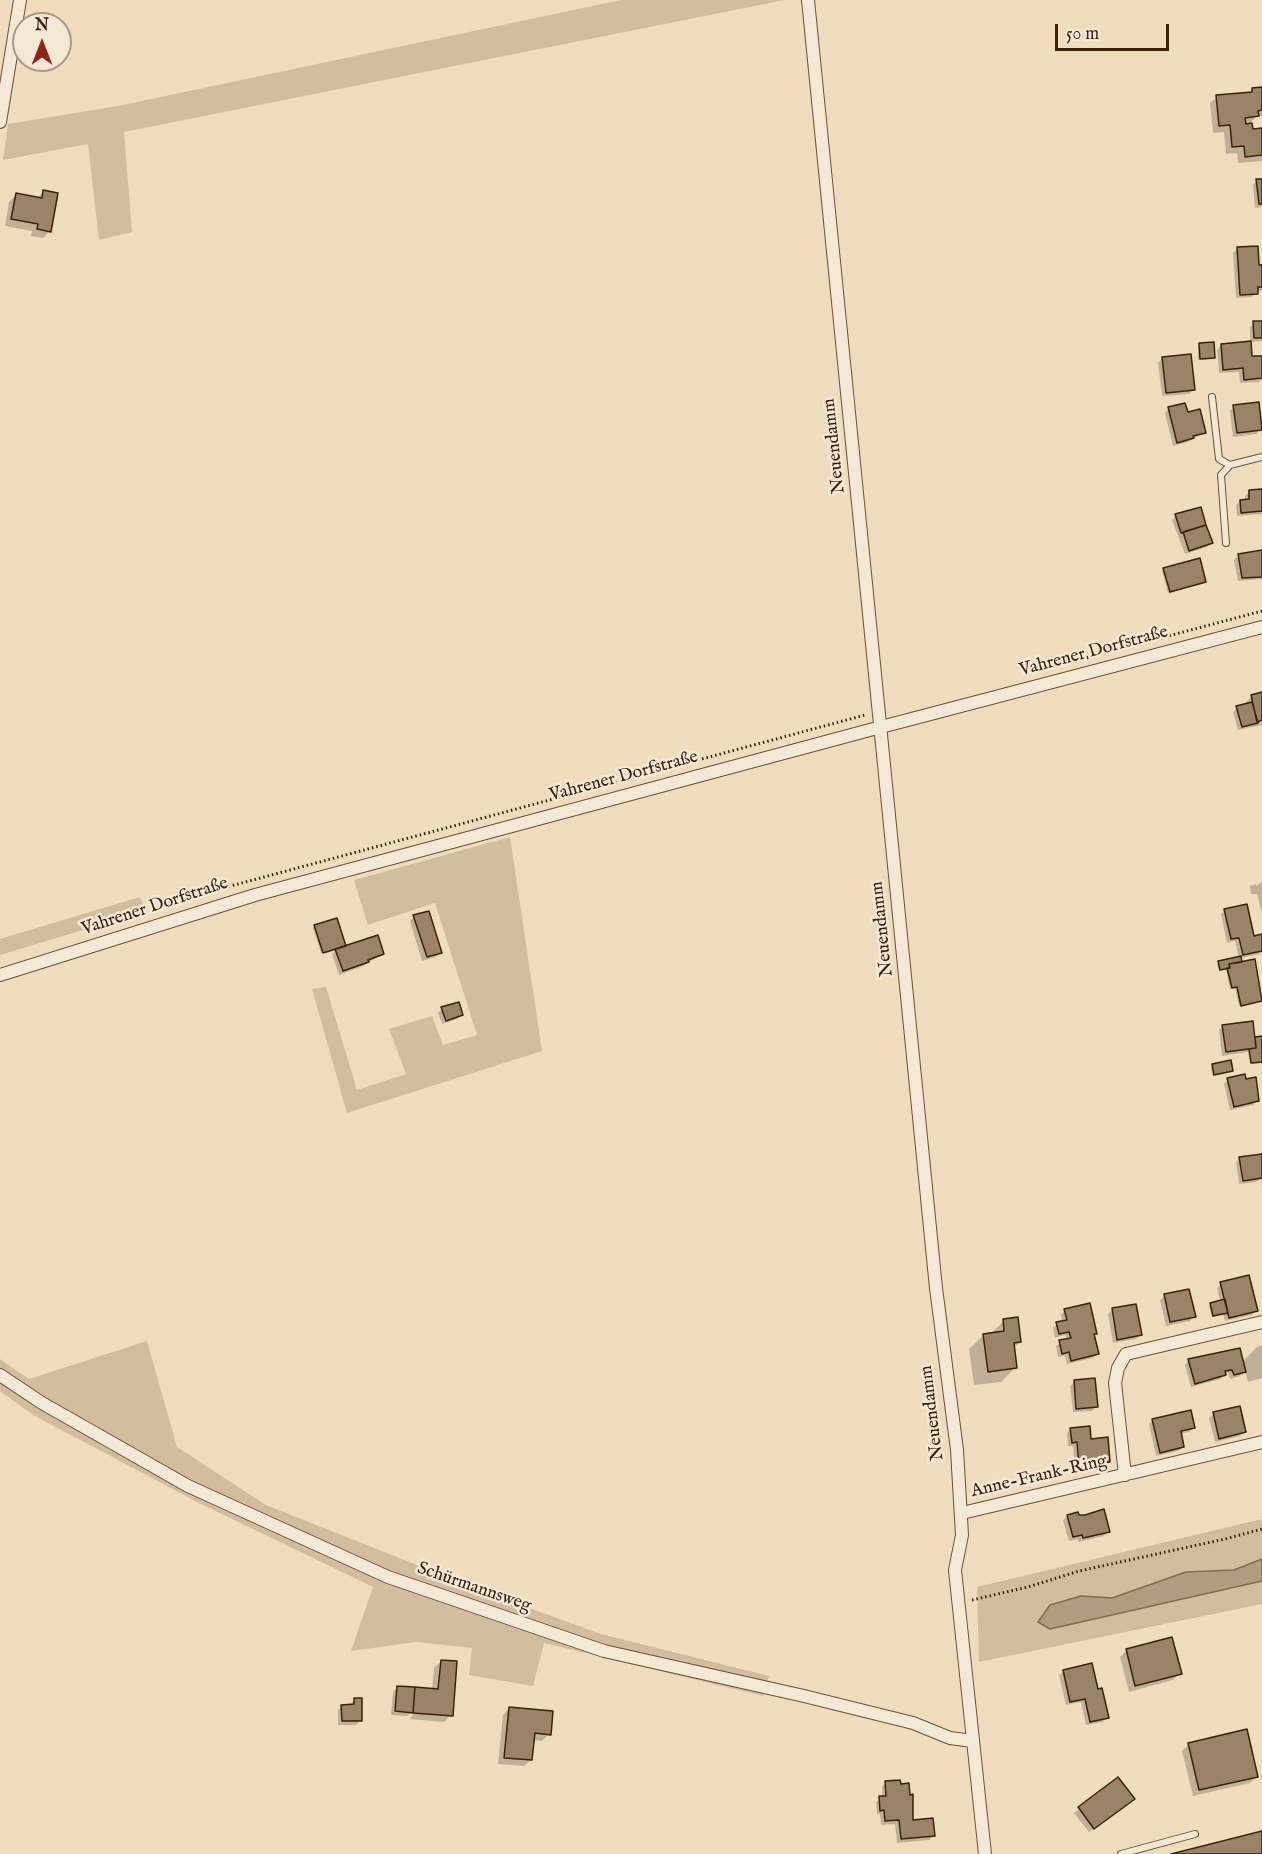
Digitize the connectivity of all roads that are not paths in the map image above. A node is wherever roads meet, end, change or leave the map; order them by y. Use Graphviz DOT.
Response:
graph roads {
  1 [pos="20,0"];
  2 [pos="808,0"];
  3 [pos="0,122"];
  4 [pos="1212,398"];
  5 [pos="1262,456"];
  6 [pos="1230,465"];
  7 [pos="1226,543"];
  8 [pos="1262,627"];
  9 [pos="881,726"];
  10 [pos="0,975"];
  11 [pos="1262,1322"];
  12 [pos="0,1375"];
  13 [pos="1262,1442"];
  14 [pos="1125,1475"];
  15 [pos="962,1513"];
  16 [pos="973,1741"];
  17 [pos="1195,1834"];
  18 [pos="985,1854"];
  19 [pos="1121,1854"];
  1 -- 3 [label="street"];
  2 -- 9 [label="street, Neuendamm"];
  4 -- 6 [label="lane"];
  5 -- 6 [label="lane"];
  6 -- 7 [label="lane"];
  8 -- 9 [label="street, Vahrener Dorfstraße"];
  9 -- 10 [label="street, Vahrener Dorfstraße"];
  9 -- 15 [label="street, Neuendamm"];
  11 -- 14 [label="street, Anne-Frank-Ring"];
  12 -- 16 [label="street, Schürmannsweg"];
  13 -- 14 [label="street, Anne-Frank-Ring"];
  14 -- 15 [label="street, Anne-Frank-Ring"];
  15 -- 16 [label="street, Neuendamm"];
  16 -- 18 [label="street, Neuendamm"];
  17 -- 19 [label="lane"];
}
